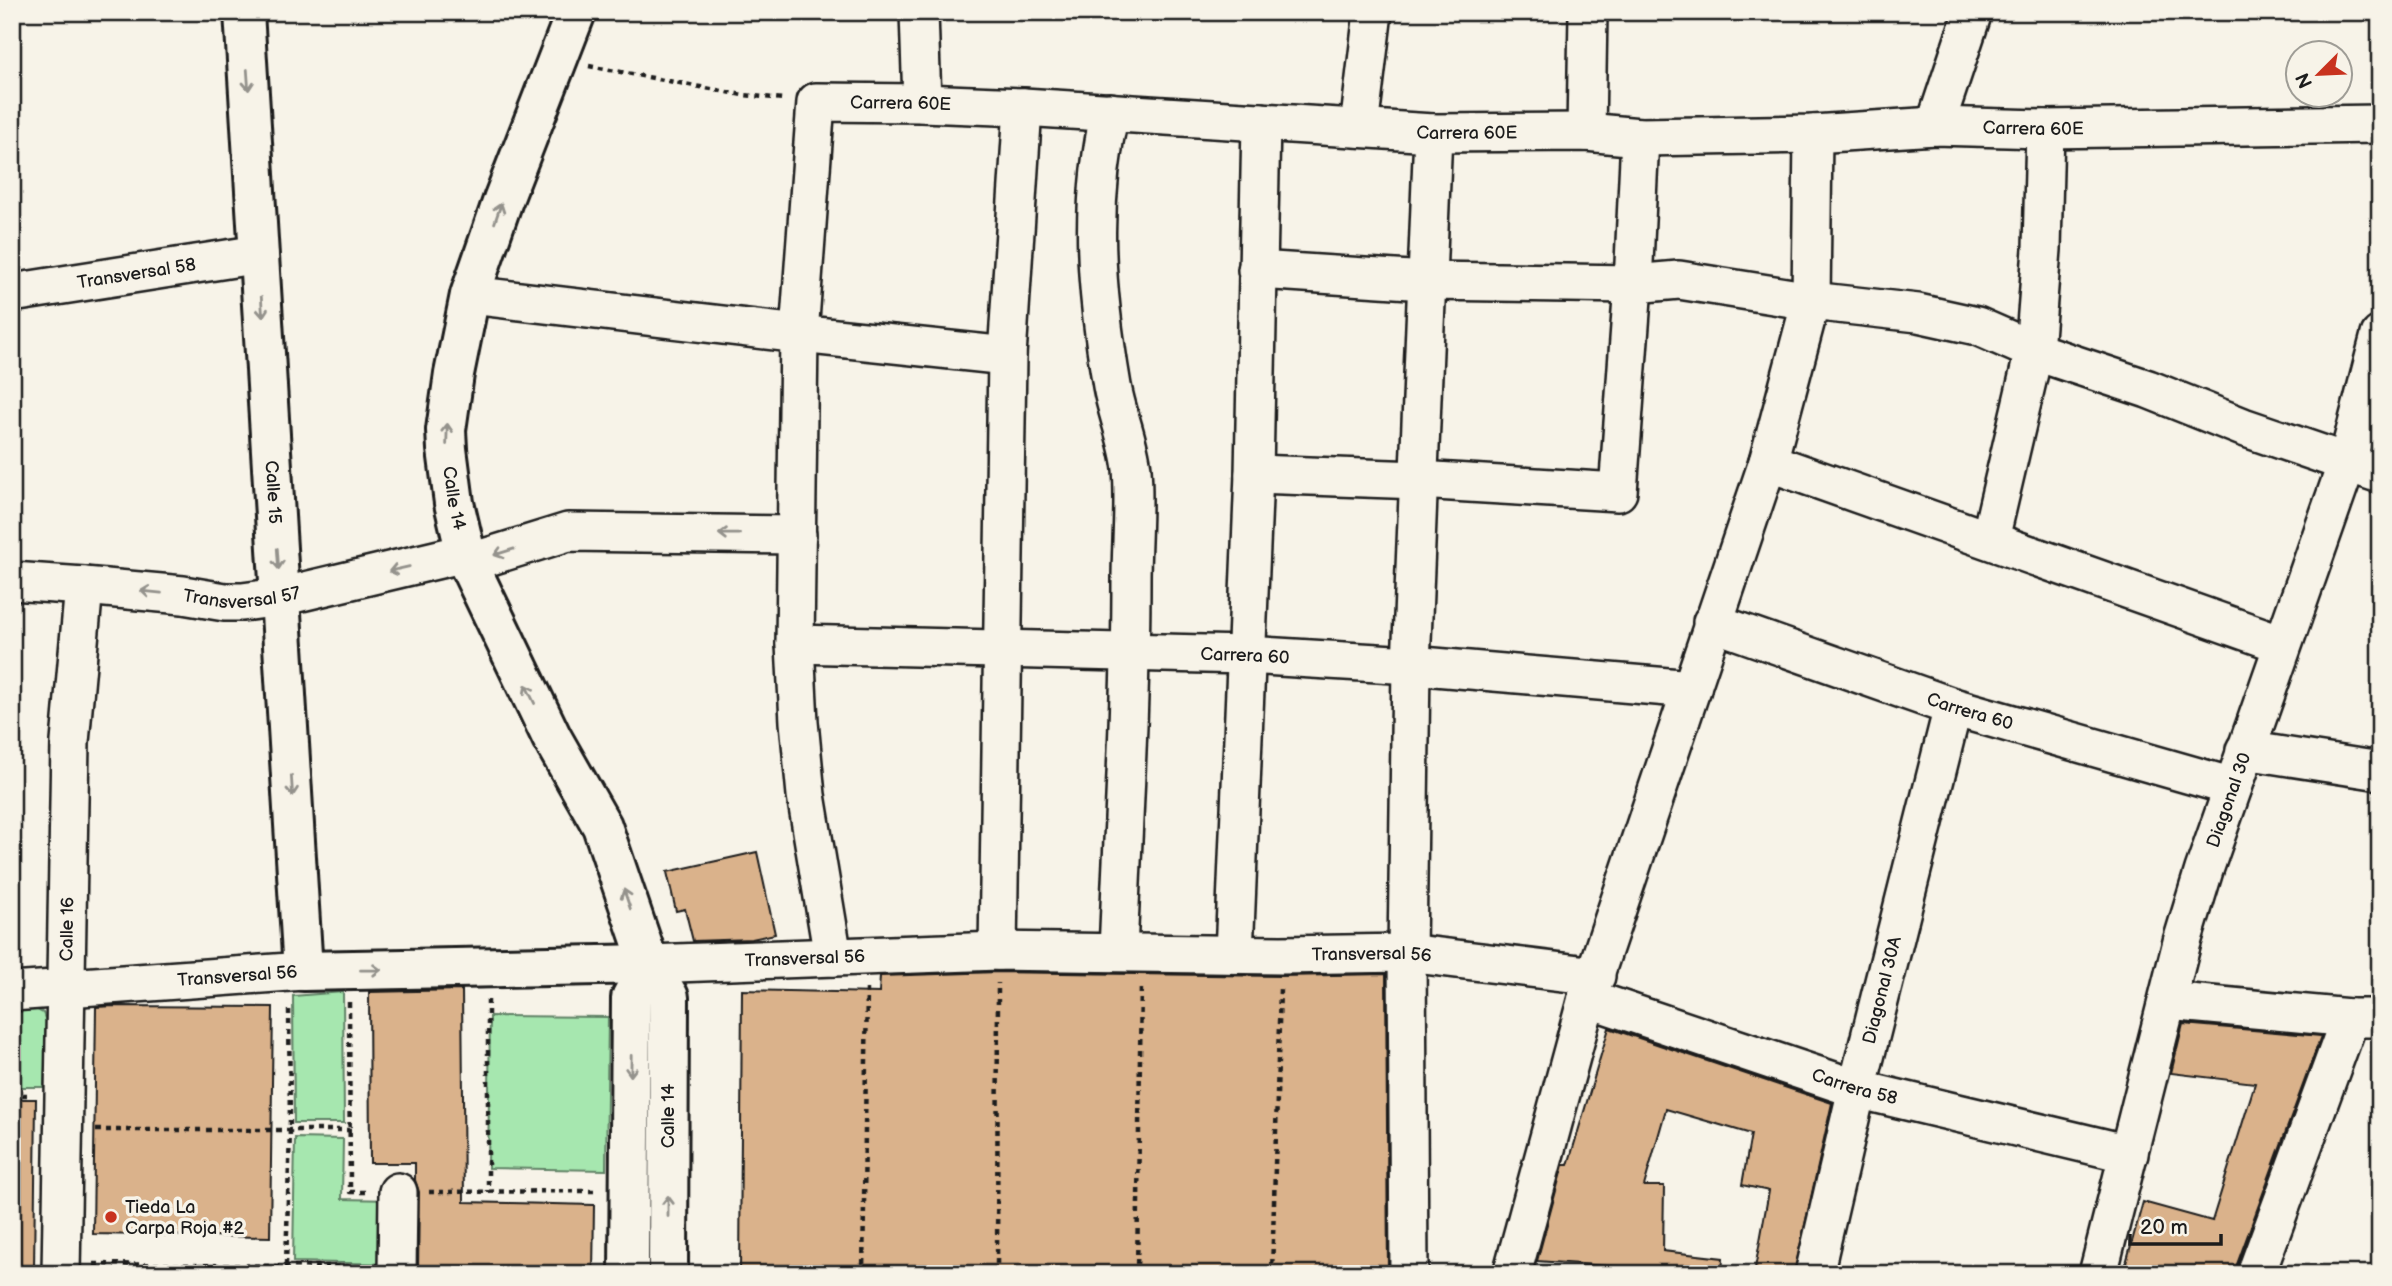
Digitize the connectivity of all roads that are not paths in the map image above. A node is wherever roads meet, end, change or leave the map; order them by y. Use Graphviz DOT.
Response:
graph roads {
  1 [pos="244,12"];
  2 [pos="576,12"];
  3 [pos="919,12"];
  4 [pos="1373,12"];
  5 [pos="1588,12"];
  6 [pos="1973,12"];
  7 [pos="922,103"];
  8 [pos="1023,107"];
  9 [pos="1110,112"];
  10 [pos="1261,122"];
  11 [pos="2380,124"];
  12 [pos="1935,126"];
  13 [pos="1359,128"];
  14 [pos="2045,128"];
  15 [pos="1586,132"];
  16 [pos="1433,133"];
  17 [pos="1813,134"];
  18 [pos="1640,137"];
  19 [pos="259,254"];
  20 [pos="1257,270"];
  21 [pos="1426,281"];
  22 [pos="1633,284"];
  23 [pos="12,293"];
  24 [pos="470,295"];
  25 [pos="1811,301"];
  26 [pos="799,334"];
  27 [pos="2380,335"];
  28 [pos="2034,351"];
  29 [pos="1007,356"];
  30 [pos="1768,462"];
  31 [pos="2363,469"];
  32 [pos="1254,474"];
  33 [pos="1419,480"];
  34 [pos="797,535"];
  35 [pos="1990,539"];
  36 [pos="467,558"];
  37 [pos="12,581"];
  38 [pos="84,586"];
  39 [pos="280,597"];
  40 [pos="1712,622"];
  41 [pos="795,644"];
  42 [pos="2283,645"];
  43 [pos="1001,649"];
  44 [pos="1131,652"];
  45 [pos="1246,655"];
  46 [pos="1411,664"];
  47 [pos="1692,689"];
  48 [pos="1953,707"];
  49 [pos="2245,750"];
  50 [pos="2380,771"];
  51 [pos="2233,787"];
  52 [pos="998,951"];
  53 [pos="1130,952"];
  54 [pos="1407,953"];
  55 [pos="1234,954"];
  56 [pos="850,957"];
  57 [pos="649,964"];
  58 [pos="296,972"];
  59 [pos="66,987"];
  60 [pos="1592,987"];
  61 [pos="12,992"];
  62 [pos="2168,1001"];
  63 [pos="2365,1018"];
  64 [pos="1857,1088"];
  65 [pos="2129,1154"];
  66 [pos="398,1192"];
  67 [pos="61,1269"];
  68 [pos="397,1271"];
  69 [pos="629,1274"];
  70 [pos="668,1274"];
  71 [pos="1409,1274"];
  72 [pos="1512,1274"];
  73 [pos="1814,1274"];
  74 [pos="2098,1274"];
  75 [pos="2256,1274"];
  1 -- 19 [label="street, Calle 15, one-way"];
  24 -- 2 [label="street, Calle 14, one-way"];
  3 -- 7 [label="street"];
  4 -- 13 [label="street"];
  5 -- 15 [label="street"];
  6 -- 12 [label="street"];
  7 -- 8 [label="street, Carrera 60E"];
  7 -- 26 [label="street, Carrera 60E"];
  8 -- 9 [label="street, Carrera 60E"];
  8 -- 29 [label="street"];
  9 -- 10 [label="street, Carrera 60E"];
  9 -- 44 [label="street"];
  10 -- 13 [label="street, Carrera 60E"];
  10 -- 20 [label="street"];
  11 -- 14 [label="street, Carrera 60E"];
  12 -- 14 [label="street, Carrera 60E"];
  12 -- 17 [label="street, Carrera 60E"];
  13 -- 16 [label="street, Carrera 60E"];
  14 -- 28 [label="street"];
  15 -- 16 [label="street, Carrera 60E"];
  15 -- 18 [label="street, Carrera 60E"];
  16 -- 21 [label="street"];
  17 -- 18 [label="street, Carrera 60E"];
  17 -- 25 [label="street"];
  18 -- 22 [label="street"];
  19 -- 23 [label="street, Transversal 58"];
  19 -- 39 [label="street, Calle 15, one-way"];
  20 -- 21 [label="street"];
  20 -- 32 [label="street"];
  21 -- 22 [label="street"];
  21 -- 33 [label="street"];
  22 -- 25 [label="street"];
  22 -- 33 [label="street"];
  24 -- 26 [label="street"];
  36 -- 24 [label="street, Calle 14, one-way"];
  25 -- 28 [label="street"];
  25 -- 30 [label="street"];
  26 -- 29 [label="street"];
  26 -- 34 [label="street"];
  27 -- 31 [label="street, Diagonal 30"];
  28 -- 31 [label="street"];
  28 -- 35 [label="street"];
  29 -- 43 [label="street"];
  30 -- 35 [label="street"];
  30 -- 40 [label="street"];
  31 -- 42 [label="street, Diagonal 30"];
  32 -- 33 [label="street"];
  32 -- 45 [label="street"];
  33 -- 46 [label="street"];
  34 -- 36 [label="street, Transversal 57, one-way"];
  34 -- 41 [label="street"];
  35 -- 42 [label="street"];
  36 -- 39 [label="street, Transversal 57, one-way"];
  57 -- 36 [label="street, Calle 14, one-way"];
  37 -- 38 [label="street, Transversal 57"];
  39 -- 38 [label="street, Transversal 57, one-way"];
  38 -- 59 [label="street, Calle 16"];
  39 -- 58 [label="street, Calle 15, one-way"];
  40 -- 47 [label="street"];
  40 -- 48 [label="street, Carrera 60"];
  41 -- 43 [label="street, Carrera 60"];
  41 -- 56 [label="street"];
  42 -- 49 [label="street, Diagonal 30"];
  43 -- 44 [label="street, Carrera 60"];
  43 -- 52 [label="street"];
  44 -- 45 [label="street, Carrera 60"];
  44 -- 53 [label="street"];
  45 -- 46 [label="street, Carrera 60"];
  45 -- 55 [label="street"];
  46 -- 47 [label="street, Carrera 60"];
  46 -- 54 [label="street"];
  47 -- 60 [label="street"];
  48 -- 51 [label="street, Carrera 60"];
  48 -- 64 [label="street, Diagonal 30A"];
  49 -- 50 [label="street"];
  49 -- 51 [label="street, Diagonal 30"];
  51 -- 62 [label="street, Diagonal 30"];
  52 -- 53 [label="street, Transversal 56"];
  52 -- 56 [label="street, Transversal 56"];
  53 -- 55 [label="street, Transversal 56"];
  54 -- 55 [label="street, Transversal 56"];
  54 -- 60 [label="street, Transversal 56"];
  54 -- 71 [label="street"];
  56 -- 57 [label="street, Transversal 56"];
  58 -- 57 [label="street, Transversal 56, one-way"];
  57 -- 69 [label="street, one-way"];
  70 -- 57 [label="street, Calle 14, one-way"];
  58 -- 59 [label="street, Transversal 56"];
  59 -- 61 [label="street, Transversal 56"];
  59 -- 67 [label="street, Calle 16"];
  60 -- 64 [label="street, Carrera 58"];
  60 -- 72 [label="street"];
  62 -- 63 [label="street"];
  62 -- 65 [label="street, Diagonal 30"];
  63 -- 75 [label="street"];
  64 -- 65 [label="street, Carrera 58"];
  64 -- 73 [label="street, Diagonal 30A"];
  65 -- 74 [label="street, Diagonal 30"];
  66 -- 68 [label="street"];
}
